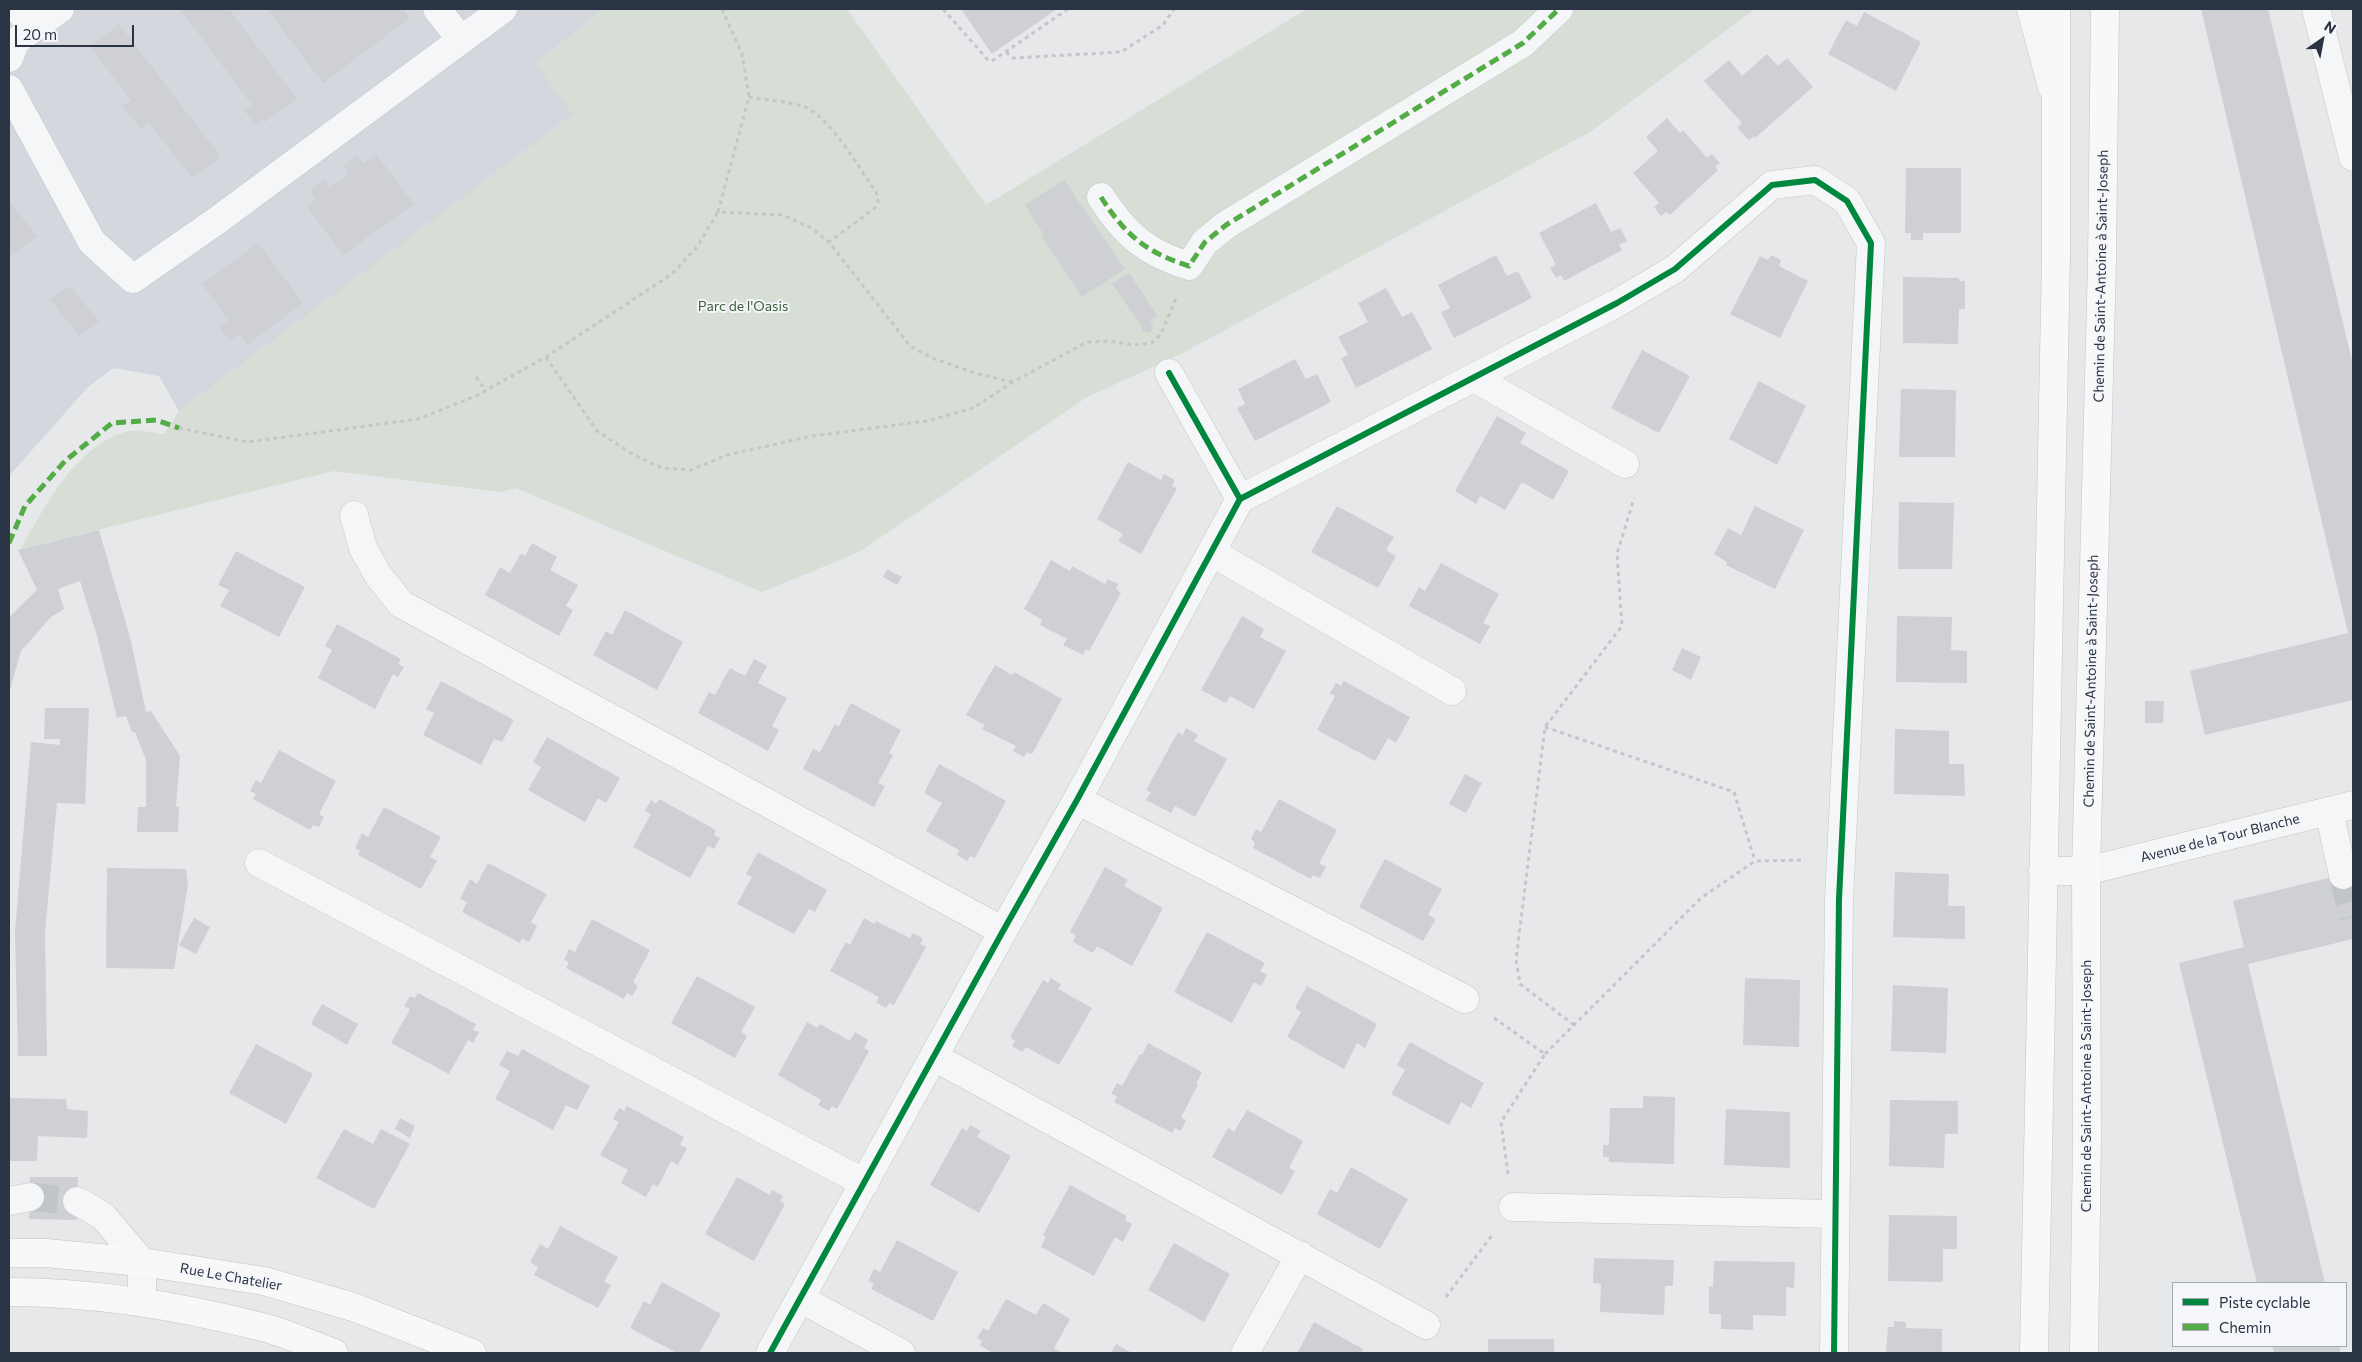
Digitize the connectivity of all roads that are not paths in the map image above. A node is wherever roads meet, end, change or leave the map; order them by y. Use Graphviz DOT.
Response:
graph roads {
  1 [pos="60,9"];
  2 [pos="438,9"];
  3 [pos="503,9"];
  4 [pos="2030,9"];
  5 [pos="2056,9"];
  6 [pos="2105,9"];
  7 [pos="2316,9"];
  8 [pos="1556,10"];
  9 [pos="26,18"];
  10 [pos="460,40"];
  11 [pos="9,58"];
  12 [pos="9,90"];
  13 [pos="2056,100"];
  14 [pos="2353,157"];
  15 [pos="1102,197"];
  16 [pos="1169,373"];
  17 [pos="1474,378"];
  18 [pos="1625,464"];
  19 [pos="1240,500"];
  20 [pos="354,515"];
  21 [pos="1211,552"];
  22 [pos="1452,691"];
  23 [pos="1077,800"];
  24 [pos="2341,808"];
  25 [pos="258,862"];
  26 [pos="2043,871"];
  27 [pos="2086,871"];
  28 [pos="2343,874"];
  29 [pos="1003,931"];
  30 [pos="1466,999"];
  31 [pos="934,1057"];
  32 [pos="865,1183"];
  33 [pos="77,1201"];
  34 [pos="1513,1207"];
  35 [pos="1835,1214"];
  36 [pos="9,1254"];
  37 [pos="1300,1255"];
  38 [pos="142,1262"];
  39 [pos="9,1292"];
  40 [pos="801,1299"];
  41 [pos="142,1301"];
  42 [pos="1426,1325"];
  43 [pos="334,1353"];
  44 [pos="472,1353"];
  45 [pos="770,1353"];
  46 [pos="901,1353"];
  47 [pos="1245,1353"];
  48 [pos="1834,1353"];
  49 [pos="2034,1353"];
  50 [pos="2084,1353"];
  1 -- 9 [label="street"];
  2 -- 10 [label="street"];
  3 -- 10 [label="street"];
  4 -- 13 [label="street"];
  5 -- 13 [label="main road"];
  6 -- 27 [label="main road, Chemin de Saint-Antoine à Saint-Joseph"];
  7 -- 14 [label="street"];
  8 -- 15 [label="street"];
  9 -- 11 [label="street"];
  10 -- 12 [label="street"];
  13 -- 26 [label="main road"];
  16 -- 19 [label="street"];
  17 -- 18 [label="street"];
  17 -- 19 [label="street"];
  17 -- 35 [label="street"];
  19 -- 21 [label="street"];
  20 -- 29 [label="street"];
  21 -- 22 [label="street"];
  21 -- 23 [label="street"];
  23 -- 29 [label="street"];
  23 -- 30 [label="street"];
  24 -- 27 [label="street, Avenue de la Tour Blanche"];
  24 -- 28 [label="street"];
  25 -- 32 [label="street"];
  26 -- 27 [label="street, Avenue de la Tour Blanche"];
  26 -- 49 [label="main road"];
  27 -- 50 [label="main road, Chemin de Saint-Antoine à Saint-Joseph"];
  29 -- 31 [label="street"];
  31 -- 32 [label="street"];
  31 -- 37 [label="street"];
  32 -- 40 [label="street"];
  33 -- 38 [label="street"];
  34 -- 35 [label="street"];
  35 -- 48 [label="street"];
  36 -- 38 [label="main road, Rue Le Chatelier"];
  37 -- 42 [label="street"];
  37 -- 47 [label="street"];
  38 -- 41 [label="street"];
  38 -- 44 [label="main road, Rue Le Chatelier"];
  39 -- 41 [label="main road"];
  40 -- 45 [label="street"];
  40 -- 46 [label="street"];
  41 -- 43 [label="main road"];
}
